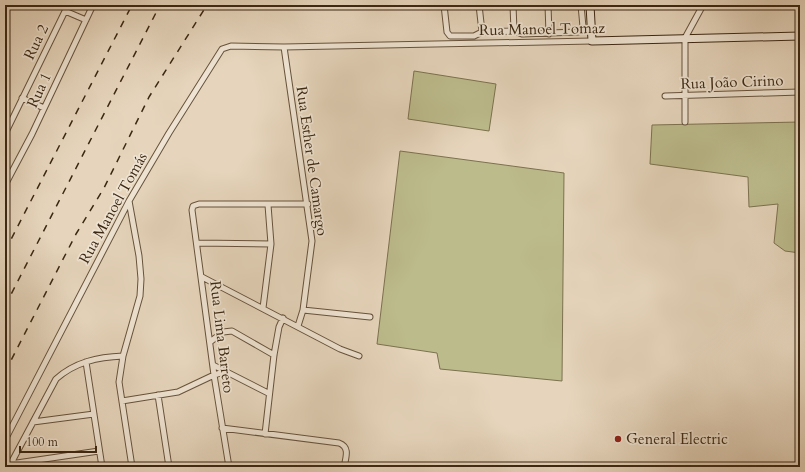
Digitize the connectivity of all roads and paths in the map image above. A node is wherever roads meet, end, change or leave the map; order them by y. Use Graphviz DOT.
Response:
graph roads {
  1 [pos="68,5"];
  2 [pos="93,5"];
  3 [pos="444,5"];
  4 [pos="479,5"];
  5 [pos="513,5"];
  6 [pos="548,5"];
  7 [pos="581,5"];
  8 [pos="590,5"];
  9 [pos="703,5"];
  10 [pos="65,11"];
  11 [pos="86,20"];
  12 [pos="506,31"];
  13 [pos="514,31"];
  14 [pos="482,32"];
  15 [pos="549,34"];
  16 [pos="800,36"];
  17 [pos="685,38"];
  18 [pos="592,41"];
  19 [pos="506,42"];
  20 [pos="284,47"];
  21 [pos="800,92"];
  22 [pos="665,96"];
  23 [pos="685,96"];
  24 [pos="22,98"];
  25 [pos="44,108"];
  26 [pos="685,122"];
  27 [pos="5,134"];
  28 [pos="5,184"];
  29 [pos="129,201"];
  30 [pos="308,204"];
  31 [pos="268,205"];
  32 [pos="197,243"];
  33 [pos="271,244"];
  34 [pos="202,277"];
  35 [pos="263,308"];
  36 [pos="303,310"];
  37 [pos="370,317"];
  38 [pos="283,318"];
  39 [pos="298,326"];
  40 [pos="209,335"];
  41 [pos="216,336"];
  42 [pos="210,342"];
  43 [pos="274,355"];
  44 [pos="123,356"];
  45 [pos="359,356"];
  46 [pos="86,362"];
  47 [pos="213,365"];
  48 [pos="224,372"];
  49 [pos="214,375"];
  50 [pos="268,393"];
  51 [pos="158,395"];
  52 [pos="122,401"];
  53 [pos="94,414"];
  54 [pos="33,422"];
  55 [pos="222,428"];
  56 [pos="265,434"];
  57 [pos="5,440"];
  58 [pos="99,451"];
  59 [pos="10,465"];
  60 [pos="102,467"];
  61 [pos="132,467"];
  62 [pos="169,467"];
  63 [pos="229,467"];
  64 [pos="344,467"];
  1 -- 10 [label="street, Rua 2"];
  2 -- 11 [label="street, Rua 1"];
  3 -- 14 [label="street"];
  4 -- 14 [label="street"];
  5 -- 13 [label="street"];
  6 -- 15 [label="street"];
  7 -- 15 [label="street"];
  8 -- 18 [label="street"];
  9 -- 17 [label="street"];
  10 -- 11 [label="street"];
  10 -- 24 [label="street, Rua 2"];
  11 -- 25 [label="street, Rua 1"];
  12 -- 13 [label="street"];
  12 -- 14 [label="street"];
  12 -- 19 [label="street"];
  13 -- 15 [label="street"];
  16 -- 17 [label="street, Rua Manoel Tomaz"];
  17 -- 18 [label="street, Rua Manoel Tomaz"];
  17 -- 23 [label="street"];
  18 -- 19 [label="street, Rua Manoel Tomaz"];
  19 -- 20 [label="street, Rua Manoel Tomaz"];
  20 -- 29 [label="street, Rua Manoel Tomás"];
  20 -- 30 [label="street, Rua Esther de Camargo"];
  21 -- 23 [label="street, Rua João Cirino"];
  22 -- 23 [label="street, Rua João Cirino"];
  23 -- 26 [label="street"];
  24 -- 25 [label="street"];
  24 -- 27 [label="street, Rua 2"];
  25 -- 28 [label="street, Rua 1"];
  29 -- 44 [label="street"];
  29 -- 57 [label="street, Rua Manoel Tomás"];
  30 -- 31 [label="street"];
  30 -- 36 [label="street, Rua Esther de Camargo"];
  31 -- 32 [label="street, Rua Lima Barreto"];
  31 -- 33 [label="street"];
  32 -- 33 [label="street"];
  32 -- 34 [label="street, Rua Lima Barreto"];
  33 -- 35 [label="street"];
  34 -- 35 [label="street"];
  34 -- 40 [label="street, Rua Lima Barreto"];
  35 -- 38 [label="street"];
  36 -- 37 [label="street"];
  36 -- 39 [label="street, Rua Esther de Camargo"];
  38 -- 39 [label="street"];
  38 -- 43 [label="street"];
  39 -- 45 [label="street"];
  40 -- 41 [label="street"];
  40 -- 42 [label="street, Rua Lima Barreto"];
  41 -- 42 [label="street"];
  41 -- 43 [label="street"];
  42 -- 47 [label="street, Rua Lima Barreto"];
  43 -- 50 [label="street"];
  44 -- 46 [label="street"];
  44 -- 52 [label="street"];
  46 -- 53 [label="street"];
  46 -- 54 [label="street"];
  47 -- 48 [label="street"];
  47 -- 49 [label="street, Rua Lima Barreto"];
  48 -- 49 [label="street"];
  48 -- 50 [label="street"];
  49 -- 51 [label="street"];
  49 -- 55 [label="street, Rua Lima Barreto"];
  50 -- 56 [label="street"];
  51 -- 52 [label="street"];
  51 -- 62 [label="street"];
  52 -- 61 [label="street"];
  53 -- 54 [label="street"];
  53 -- 58 [label="street"];
  54 -- 59 [label="street"];
  55 -- 56 [label="street"];
  55 -- 63 [label="street, Rua Lima Barreto"];
  56 -- 64 [label="street"];
  58 -- 59 [label="street"];
  58 -- 60 [label="street"];
}
